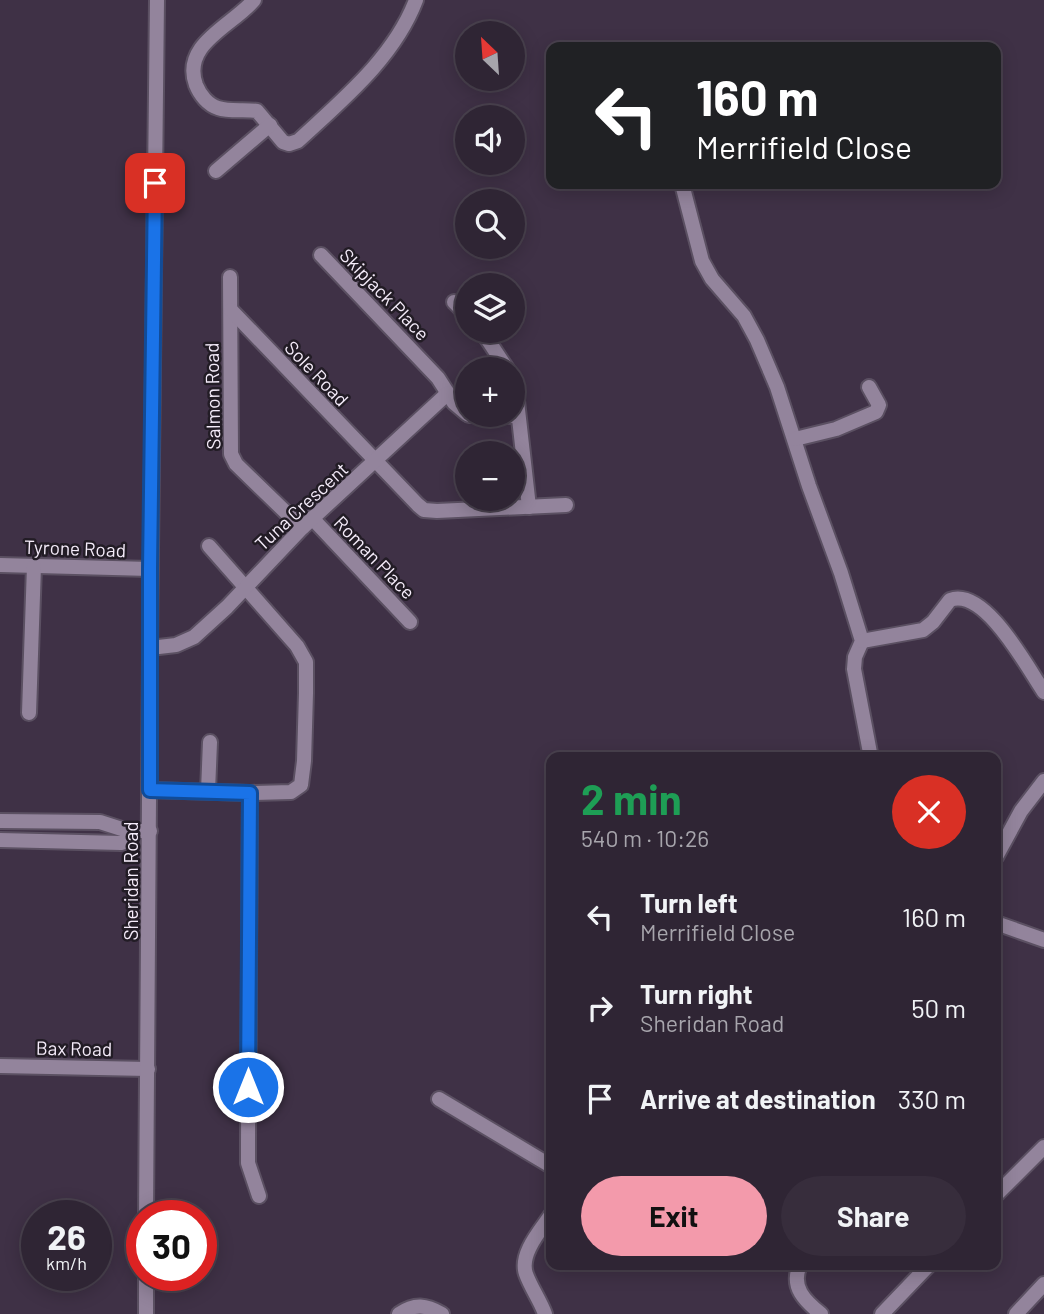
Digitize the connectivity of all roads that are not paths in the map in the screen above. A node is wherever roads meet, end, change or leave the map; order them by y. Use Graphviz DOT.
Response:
graph roads {
  1 [pos="157,0"];
  2 [pos="254,0"];
  3 [pos="416,0"];
  4 [pos="270,125"];
  5 [pos="216,171"];
  6 [pos="683,189"];
  7 [pos="321,255"];
  8 [pos="230,277"];
  9 [pos="231,310"];
  10 [pos="869,387"];
  11 [pos="448,393"];
  12 [pos="455,404"];
  13 [pos="519,427"];
  14 [pos="795,439"];
  15 [pos="376,462"];
  16 [pos="566,505"];
  17 [pos="529,507"];
  18 [pos="307,523"];
  19 [pos="209,546"];
  20 [pos="0,565"];
  21 [pos="34,566"];
  22 [pos="150,569"];
  23 [pos="244,587"];
  24 [pos="410,622"];
  25 [pos="862,641"];
  26 [pos="150,649"];
  27 [pos="1044,692"];
  28 [pos="29,713"];
  29 [pos="210,742"];
  30 [pos="870,752"];
  31 [pos="1044,781"];
  32 [pos="150,790"];
  33 [pos="208,791"];
  34 [pos="250,793"];
  35 [pos="0,821"];
  36 [pos="128,831"];
  37 [pos="150,831"];
  38 [pos="0,840"];
  39 [pos="1001,848"];
  40 [pos="1001,925"];
  41 [pos="1044,940"];
  42 [pos="0,1066"];
  43 [pos="148,1069"];
  44 [pos="439,1099"];
  45 [pos="1044,1147"];
  46 [pos="546,1163"];
  47 [pos="1001,1185"];
  48 [pos="259,1196"];
  49 [pos="146,1200"];
  50 [pos="546,1222"];
  51 [pos="799,1270"];
  52 [pos="924,1270"];
  53 [pos="1044,1284"];
  54 [pos="146,1291"];
  55 [pos="146,1314"];
  56 [pos="399,1314"];
  57 [pos="442,1314"];
  58 [pos="545,1314"];
  59 [pos="821,1314"];
  60 [pos="882,1314"];
  61 [pos="1016,1314"];
  1 -- 22 [label="street, Sheridan Road"];
  2 -- 4 [label="street"];
  3 -- 4 [label="street"];
  4 -- 5 [label="street"];
  6 -- 14 [label="street"];
  7 -- 11 [label="street, Skipjack Place"];
  8 -- 9 [label="street, Salmon Road"];
  9 -- 15 [label="street, Sole Road"];
  9 -- 18 [label="street, Salmon Road"];
  10 -- 14 [label="street"];
  11 -- 12 [label="street"];
  11 -- 15 [label="street, Tuna Crescent"];
  13 -- 17 [label="street"];
  14 -- 25 [label="street"];
  15 -- 17 [label="street, Sole Road"];
  15 -- 18 [label="street, Tuna Crescent"];
  16 -- 17 [label="street, Sole Road"];
  18 -- 23 [label="street, Tuna Crescent"];
  18 -- 24 [label="street, Roman Place"];
  19 -- 23 [label="street"];
  20 -- 21 [label="street, Tyrone Road"];
  21 -- 22 [label="street, Tyrone Road"];
  21 -- 28 [label="street"];
  22 -- 26 [label="street, Sheridan Road"];
  23 -- 26 [label="street, Tuna Crescent"];
  23 -- 34 [label="street"];
  25 -- 27 [label="street"];
  25 -- 30 [label="street"];
  26 -- 32 [label="street, Sheridan Road"];
  29 -- 33 [label="street"];
  31 -- 39 [label="street"];
  32 -- 33 [label="street"];
  32 -- 37 [label="street, Sheridan Road"];
  33 -- 34 [label="street"];
  34 -- 48 [label="street"];
  35 -- 36 [label="street"];
  36 -- 37 [label="street"];
  36 -- 38 [label="street"];
  37 -- 43 [label="street, Sheridan Road"];
  40 -- 41 [label="street"];
  42 -- 43 [label="street, Bax Road"];
  43 -- 49 [label="street, Sheridan Road"];
  44 -- 46 [label="street"];
  45 -- 47 [label="street"];
  50 -- 58 [label="street"];
  51 -- 59 [label="street"];
  52 -- 60 [label="street"];
  53 -- 61 [label="street"];
  54 -- 55 [label="street"];
  56 -- 57 [label="street"];
}
